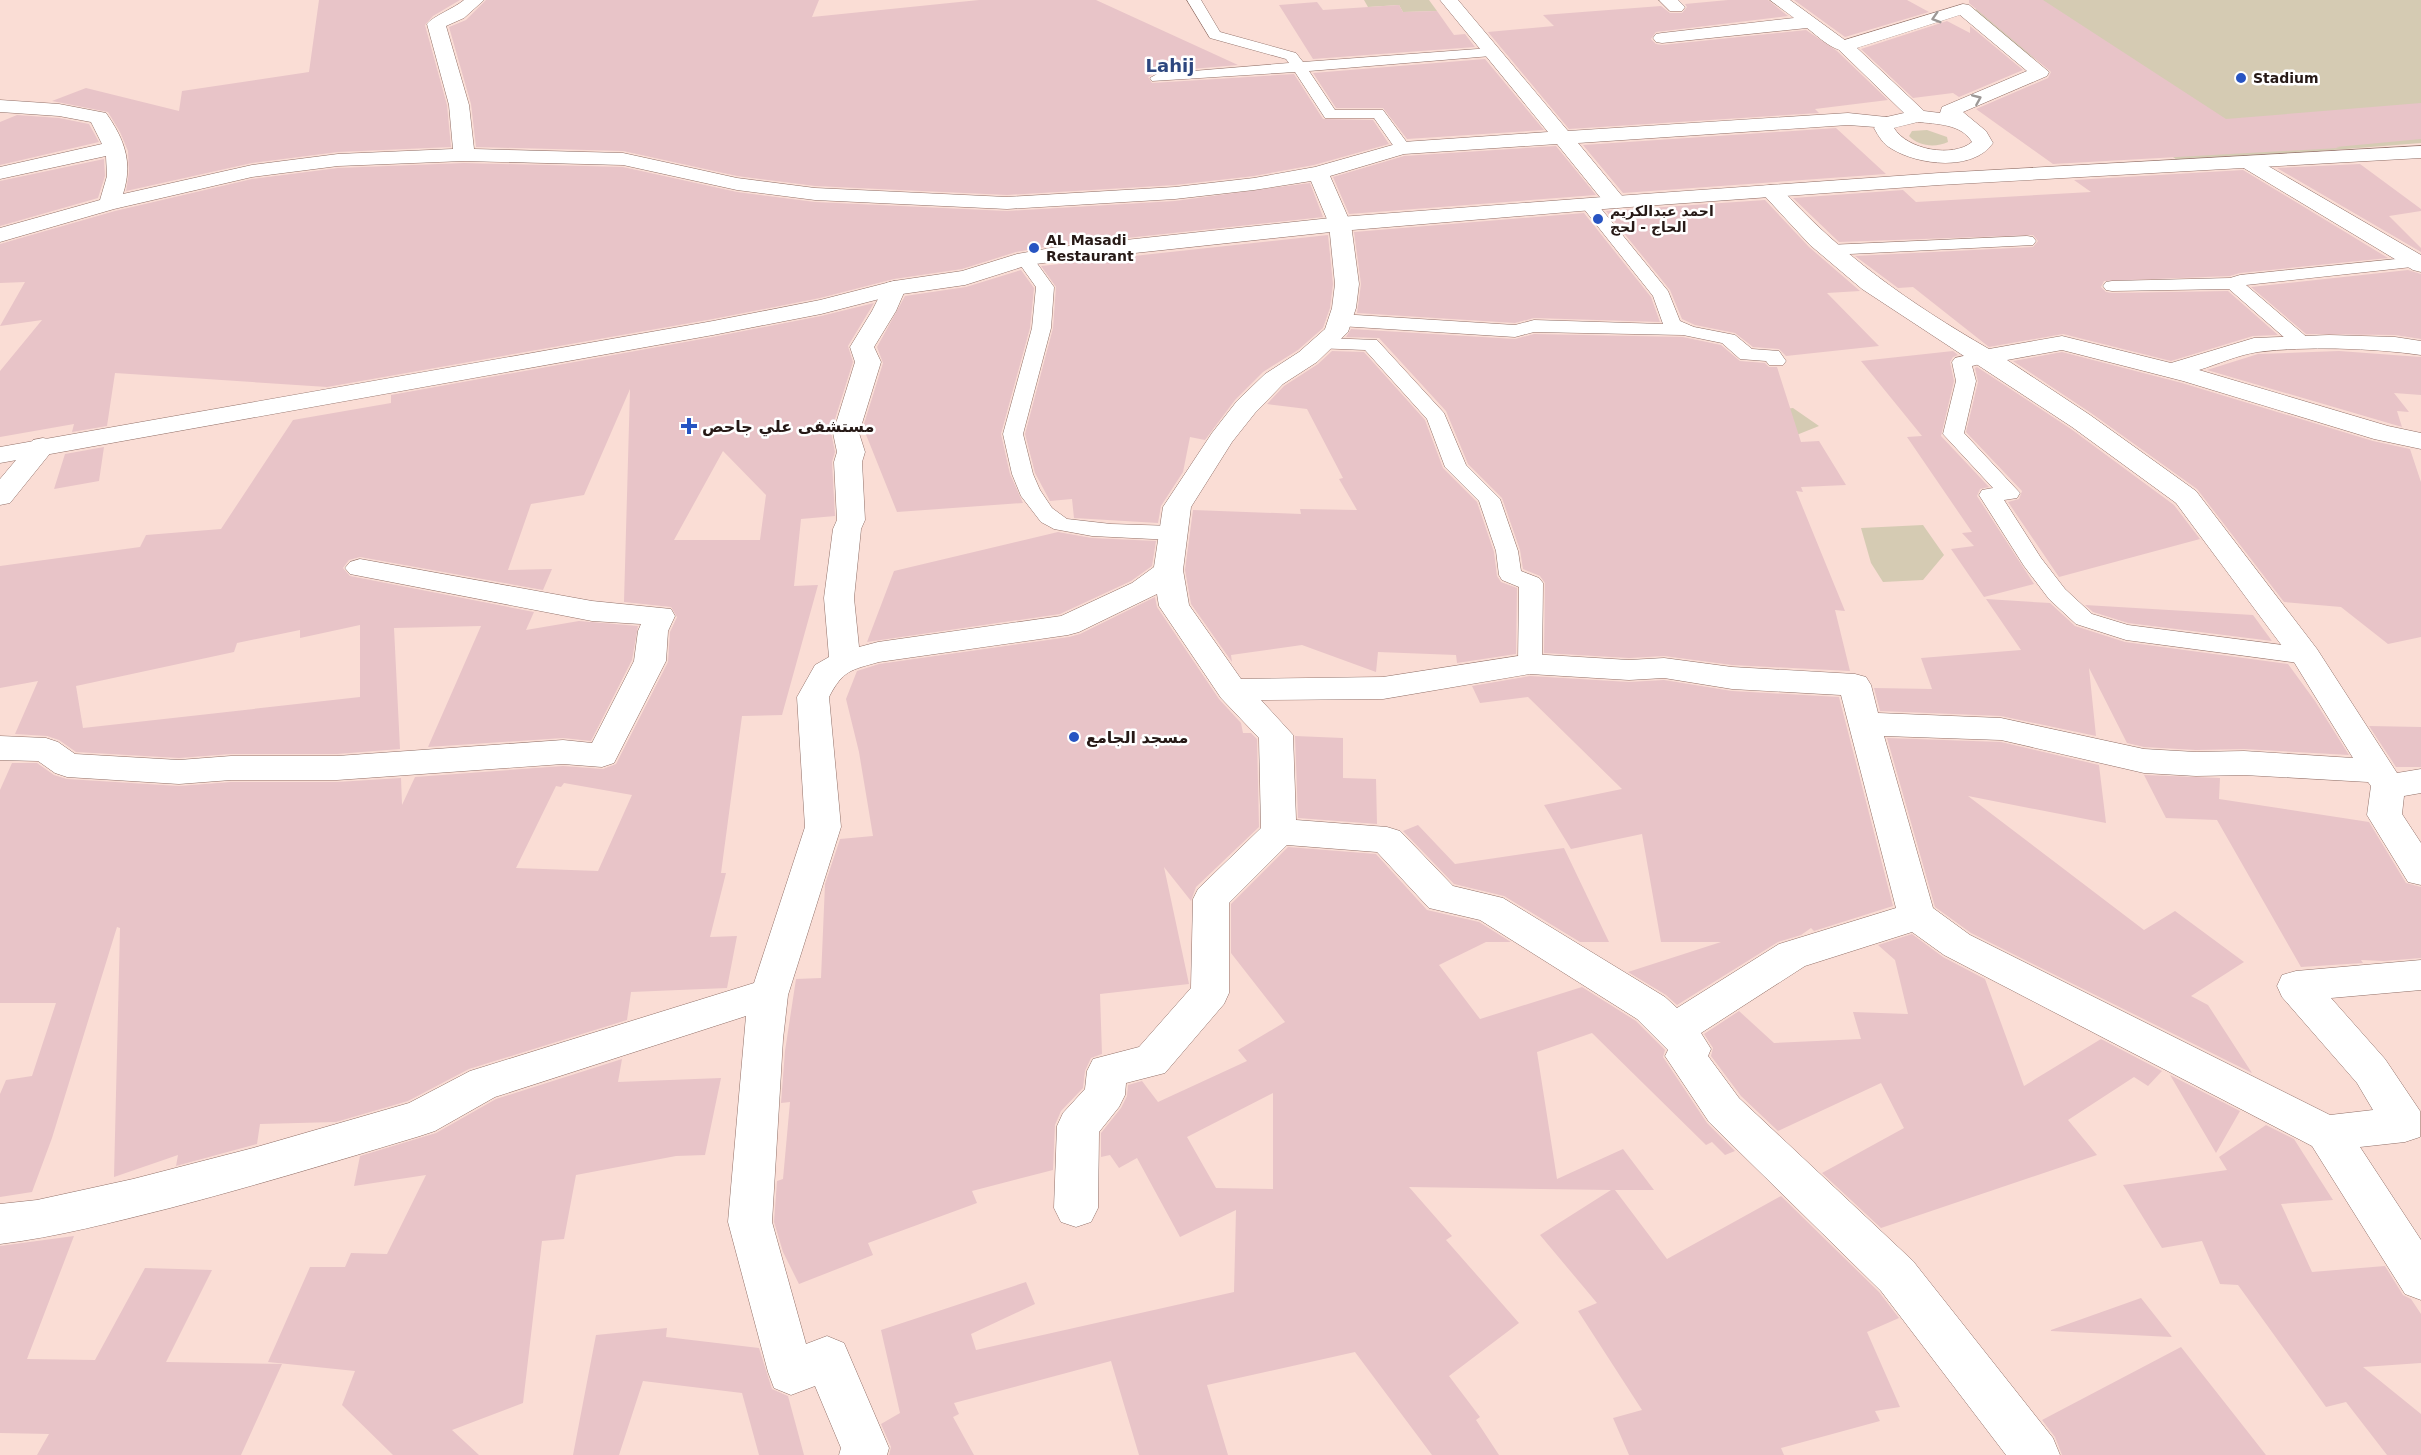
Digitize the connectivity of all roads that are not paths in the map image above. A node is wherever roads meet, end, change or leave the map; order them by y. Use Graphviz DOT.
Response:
graph roads {
  1 [pos="475,0"];
  2 [pos="1194,0"];
  3 [pos="1449,0"];
  4 [pos="1779,0"];
  5 [pos="1964,5"];
  6 [pos="1810,22"];
  7 [pos="1662,38"];
  8 [pos="1844,46"];
  9 [pos="1491,52"];
  10 [pos="1297,67"];
  11 [pos="1157,78"];
  12 [pos="0,106"];
  13 [pos="1918,116"];
  14 [pos="1889,122"];
  15 [pos="1976,132"];
  16 [pos="1563,139"];
  17 [pos="1895,144"];
  18 [pos="114,148"];
  19 [pos="1402,148"];
  20 [pos="2421,152"];
  21 [pos="464,155"];
  22 [pos="2249,164"];
  23 [pos="0,173"];
  24 [pos="1318,173"];
  25 [pos="2028,175"];
  26 [pos="1939,179"];
  27 [pos="1771,191"];
  28 [pos="1616,202"];
  29 [pos="109,204"];
  30 [pos="1588,204"];
  31 [pos="1340,224"];
  32 [pos="0,235"];
  33 [pos="2026,242"];
  34 [pos="1829,250"];
  35 [pos="1025,259"];
  36 [pos="2419,263"];
  37 [pos="2233,283"];
  38 [pos="2112,286"];
  39 [pos="894,288"];
  40 [pos="1680,330"];
  41 [pos="1331,332"];
  42 [pos="2302,343"];
  43 [pos="2421,348"];
  44 [pos="1985,357"];
  45 [pos="1776,362"];
  46 [pos="2171,370"];
  47 [pos="2421,441"];
  48 [pos="43,446"];
  49 [pos="0,455"];
  50 [pos="0,497"];
  51 [pos="1173,533"];
  52 [pos="360,568"];
  53 [pos="1168,570"];
  54 [pos="2306,656"];
  55 [pos="845,661"];
  56 [pos="1530,664"];
  57 [pos="1232,690"];
  58 [pos="1864,724"];
  59 [pos="0,748"];
  60 [pos="2383,778"];
  61 [pos="2421,781"];
  62 [pos="1279,832"];
  63 [pos="2421,872"];
  64 [pos="1917,916"];
  65 [pos="2421,975"];
  66 [pos="769,995"];
  67 [pos="1675,1029"];
  68 [pos="2327,1133"];
  69 [pos="1076,1208"];
  70 [pos="0,1224"];
  71 [pos="2421,1279"];
  72 [pos="863,1455"];
  73 [pos="2036,1455"];
  1 -- 21 [label="street"];
  2 -- 10 [label="lane"];
  3 -- 9 [label="street"];
  4 -- 6 [label="street"];
  5 -- 8 [label="street, one-way"];
  15 -- 5 [label="street, one-way"];
  6 -- 7 [label="street"];
  6 -- 8 [label="street"];
  8 -- 13 [label="street"];
  9 -- 10 [label="lane"];
  9 -- 16 [label="street"];
  10 -- 11 [label="lane"];
  10 -- 19 [label="lane"];
  12 -- 18 [label="street"];
  13 -- 14 [label="street"];
  13 -- 15 [label="street"];
  14 -- 16 [label="street"];
  14 -- 17 [label="street"];
  15 -- 17 [label="street"];
  15 -- 25 [label="street"];
  16 -- 19 [label="street"];
  16 -- 28 [label="street"];
  17 -- 26 [label="street"];
  18 -- 23 [label="street"];
  18 -- 29 [label="street"];
  19 -- 24 [label="street"];
  20 -- 22 [label="street"];
  21 -- 24 [label="street"];
  21 -- 29 [label="street"];
  22 -- 25 [label="street"];
  22 -- 36 [label="street"];
  24 -- 31 [label="street"];
  25 -- 26 [label="street"];
  26 -- 27 [label="street"];
  27 -- 28 [label="street"];
  27 -- 34 [label="street"];
  28 -- 30 [label="street"];
  29 -- 32 [label="street"];
  30 -- 31 [label="street"];
  30 -- 40 [label="lane"];
  31 -- 35 [label="street"];
  31 -- 41 [label="street"];
  33 -- 34 [label="lane"];
  34 -- 44 [label="street"];
  35 -- 39 [label="street"];
  35 -- 51 [label="lane"];
  36 -- 37 [label="lane"];
  37 -- 38 [label="lane"];
  37 -- 42 [label="lane"];
  39 -- 48 [label="street"];
  39 -- 55 [label="street"];
  40 -- 41 [label="lane"];
  40 -- 45 [label="lane"];
  41 -- 51 [label="street"];
  41 -- 56 [label="lane"];
  42 -- 43 [label="street"];
  42 -- 46 [label="street"];
  44 -- 46 [label="street"];
  44 -- 54 [label="street"];
  44 -- 54 [label="lane"];
  46 -- 47 [label="street"];
  48 -- 49 [label="street"];
  48 -- 50 [label="street"];
  51 -- 53 [label="street"];
  52 -- 59 [label="street"];
  53 -- 55 [label="street"];
  53 -- 57 [label="street"];
  54 -- 60 [label="street"];
  55 -- 66 [label="street"];
  56 -- 57 [label="street"];
  56 -- 58 [label="street"];
  57 -- 62 [label="street"];
  58 -- 60 [label="street"];
  58 -- 64 [label="street"];
  60 -- 61 [label="street"];
  60 -- 63 [label="street"];
  62 -- 67 [label="street"];
  62 -- 69 [label="street"];
  64 -- 67 [label="street"];
  64 -- 68 [label="street"];
  65 -- 68 [label="street"];
  66 -- 70 [label="street"];
  66 -- 72 [label="street"];
  67 -- 73 [label="street"];
  68 -- 71 [label="street"];
}
